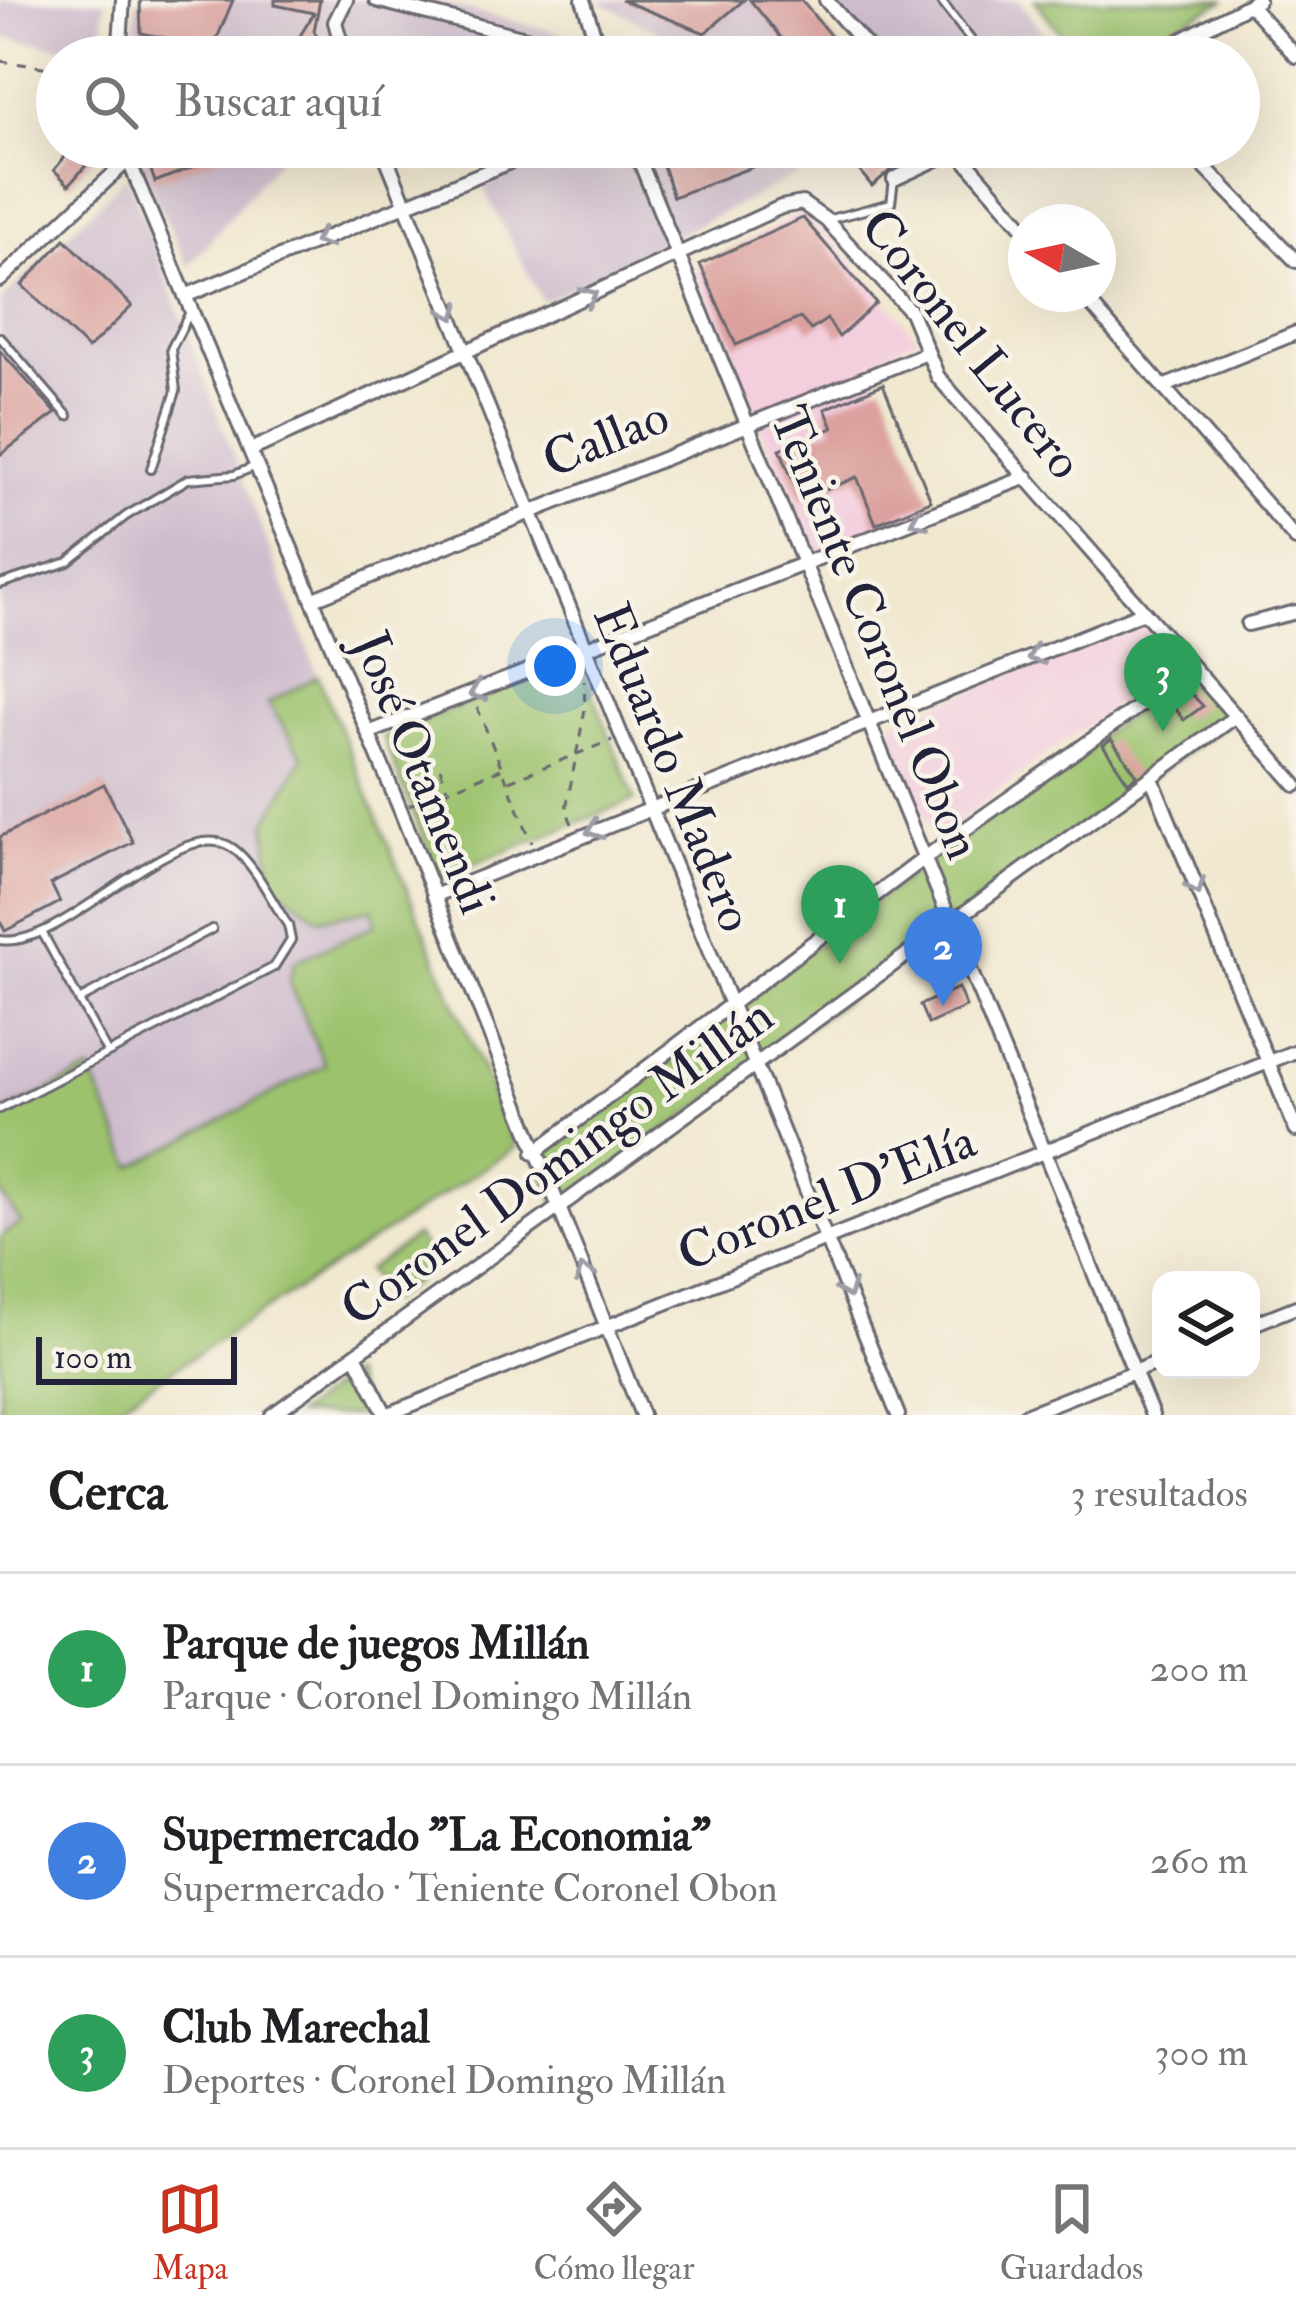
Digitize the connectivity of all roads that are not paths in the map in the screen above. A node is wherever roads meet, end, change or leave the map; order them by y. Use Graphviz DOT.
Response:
graph roads {
  1 [pos="123,0"];
  2 [pos="346,0"];
  3 [pos="376,0"];
  4 [pos="583,0"];
  5 [pos="826,0"];
  6 [pos="940,0"];
  7 [pos="1254,2"];
  8 [pos="120,36"];
  9 [pos="339,36"];
  10 [pos="518,36"];
  11 [pos="595,36"];
  12 [pos="858,36"];
  13 [pos="968,36"];
  14 [pos="1189,36"];
  15 [pos="1296,56"];
  16 [pos="120,168"];
  17 [pos="129,168"];
  18 [pos="391,168"];
  19 [pos="494,168"];
  20 [pos="643,168"];
  21 [pos="917,168"];
  22 [pos="975,168"];
  23 [pos="1205,168"];
  24 [pos="894,179"];
  25 [pos="406,204"];
  26 [pos="1008,208"];
  27 [pos="826,220"];
  28 [pos="678,255"];
  29 [pos="1296,261"];
  30 [pos="0,280"];
  31 [pos="185,296"];
  32 [pos="192,311"];
  33 [pos="1097,312"];
  34 [pos="1296,333"];
  35 [pos="0,337"];
  36 [pos="468,352"];
  37 [pos="927,353"];
  38 [pos="1162,387"];
  39 [pos="68,416"];
  40 [pos="748,422"];
  41 [pos="253,449"];
  42 [pos="259,465"];
  43 [pos="151,469"];
  44 [pos="1027,477"];
  45 [pos="532,508"];
  46 [pos="1296,539"];
  47 [pos="806,566"];
  48 [pos="0,584"];
  49 [pos="314,599"];
  50 [pos="1144,612"];
  51 [pos="1296,613"];
  52 [pos="1248,624"];
  53 [pos="587,655"];
  54 [pos="1193,668"];
  55 [pos="1237,716"];
  56 [pos="870,723"];
  57 [pos="368,733"];
  58 [pos="1152,778"];
  59 [pos="1296,784"];
  60 [pos="652,808"];
  61 [pos="926,857"];
  62 [pos="434,896"];
  63 [pos="954,921"];
  64 [pos="212,929"];
  65 [pos="42,932"];
  66 [pos="0,940"];
  67 [pos="79,1000"];
  68 [pos="729,1008"];
  69 [pos="1296,1051"];
  70 [pos="107,1052"];
  71 [pos="1269,1062"];
  72 [pos="754,1065"];
  73 [pos="0,1108"];
  74 [pos="1296,1130"];
  75 [pos="1047,1148"];
  76 [pos="534,1153"];
  77 [pos="558,1209"];
  78 [pos="827,1239"];
  79 [pos="1296,1307"];
  80 [pos="1260,1321"];
  81 [pos="605,1326"];
  82 [pos="355,1355"];
  83 [pos="1152,1364"];
  84 [pos="1135,1371"];
  85 [pos="272,1415"];
  86 [pos="386,1415"];
  87 [pos="642,1415"];
  88 [pos="898,1415"];
  89 [pos="1024,1415"];
  90 [pos="1152,1415"];
  1 -- 8 [label="street"];
  2 -- 9 [label="street"];
  3 -- 10 [label="street"];
  4 -- 11 [label="street"];
  5 -- 12 [label="street"];
  6 -- 13 [label="lane"];
  7 -- 14 [label="street"];
  7 -- 15 [label="street"];
  16 -- 30 [label="street"];
  17 -- 31 [label="street, José Otamendi"];
  18 -- 25 [label="street, Eduardo Madero"];
  19 -- 25 [label="street"];
  20 -- 28 [label="street, Teniente Coronel Obon"];
  21 -- 24 [label="street"];
  22 -- 26 [label="street"];
  23 -- 29 [label="street"];
  24 -- 27 [label="lane"];
  25 -- 31 [label="street, one-way"];
  25 -- 36 [label="street, Eduardo Madero, one-way"];
  27 -- 28 [label="street"];
  27 -- 37 [label="street, Coronel Lucero"];
  36 -- 28 [label="street, one-way"];
  28 -- 40 [label="street, Teniente Coronel Obon"];
  31 -- 32 [label="street, José Otamendi"];
  32 -- 41 [label="street, José Otamendi"];
  32 -- 43 [label="lane"];
  33 -- 38 [label="street"];
  34 -- 38 [label="street"];
  35 -- 39 [label="lane"];
  36 -- 41 [label="street"];
  36 -- 45 [label="street, Eduardo Madero"];
  37 -- 40 [label="street, Callao"];
  37 -- 44 [label="street, Coronel Lucero"];
  38 -- 46 [label="street"];
  40 -- 45 [label="street, Callao"];
  40 -- 47 [label="street, Teniente Coronel Obon"];
  41 -- 42 [label="street, José Otamendi"];
  42 -- 48 [label="lane"];
  42 -- 49 [label="street, José Otamendi"];
  44 -- 47 [label="street, one-way"];
  44 -- 50 [label="street, Coronel Lucero"];
  45 -- 49 [label="street, Callao"];
  45 -- 53 [label="street, Eduardo Madero"];
  47 -- 53 [label="street"];
  47 -- 56 [label="street, Teniente Coronel Obon"];
  49 -- 57 [label="street, José Otamendi"];
  50 -- 54 [label="street, Coronel Lucero"];
  50 -- 56 [label="street, one-way"];
  51 -- 52 [label="street"];
  53 -- 57 [label="street, one-way"];
  53 -- 60 [label="street, Eduardo Madero"];
  54 -- 55 [label="street, Coronel Lucero"];
  54 -- 61 [label="street, Coronel Domingo Millán"];
  55 -- 58 [label="street, Coronel Domingo Millán"];
  55 -- 59 [label="street, Coronel Lucero"];
  56 -- 60 [label="street"];
  56 -- 61 [label="street, Teniente Coronel Obon"];
  57 -- 62 [label="street, José Otamendi"];
  58 -- 63 [label="street, Coronel Domingo Millán"];
  58 -- 71 [label="street, one-way"];
  60 -- 62 [label="street, one-way"];
  60 -- 68 [label="street, Eduardo Madero"];
  61 -- 63 [label="street, Teniente Coronel Obon"];
  61 -- 68 [label="street, Coronel Domingo Millán"];
  62 -- 76 [label="street, José Otamendi"];
  63 -- 72 [label="street, Coronel Domingo Millán"];
  63 -- 75 [label="street, Teniente Coronel Obon"];
  64 -- 67 [label="lane"];
  65 -- 66 [label="lane"];
  65 -- 67 [label="lane"];
  65 -- 70 [label="lane"];
  67 -- 70 [label="lane"];
  68 -- 72 [label="street, Eduardo Madero"];
  68 -- 76 [label="street, Coronel Domingo Millán"];
  69 -- 71 [label="street, Coronel D'Elía"];
  70 -- 73 [label="lane"];
  71 -- 74 [label="street"];
  71 -- 75 [label="street, Coronel D'Elía"];
  72 -- 77 [label="street, Coronel Domingo Millán"];
  72 -- 78 [label="street, Eduardo Madero"];
  75 -- 78 [label="street, Coronel D'Elía"];
  75 -- 84 [label="street, Teniente Coronel Obon"];
  76 -- 77 [label="street, José Otamendi"];
  81 -- 77 [label="street, José Otamendi, one-way"];
  77 -- 82 [label="street, Coronel Domingo Millán"];
  78 -- 81 [label="street, Coronel D'Elía"];
  78 -- 88 [label="street, Eduardo Madero, one-way"];
  79 -- 80 [label="street"];
  81 -- 86 [label="street, Coronel D'Elía"];
  81 -- 87 [label="street, José Otamendi"];
  82 -- 85 [label="street, Coronel Domingo Millán"];
  82 -- 86 [label="street"];
  83 -- 84 [label="street"];
  84 -- 89 [label="street"];
  84 -- 90 [label="street, Teniente Coronel Obon"];
}
